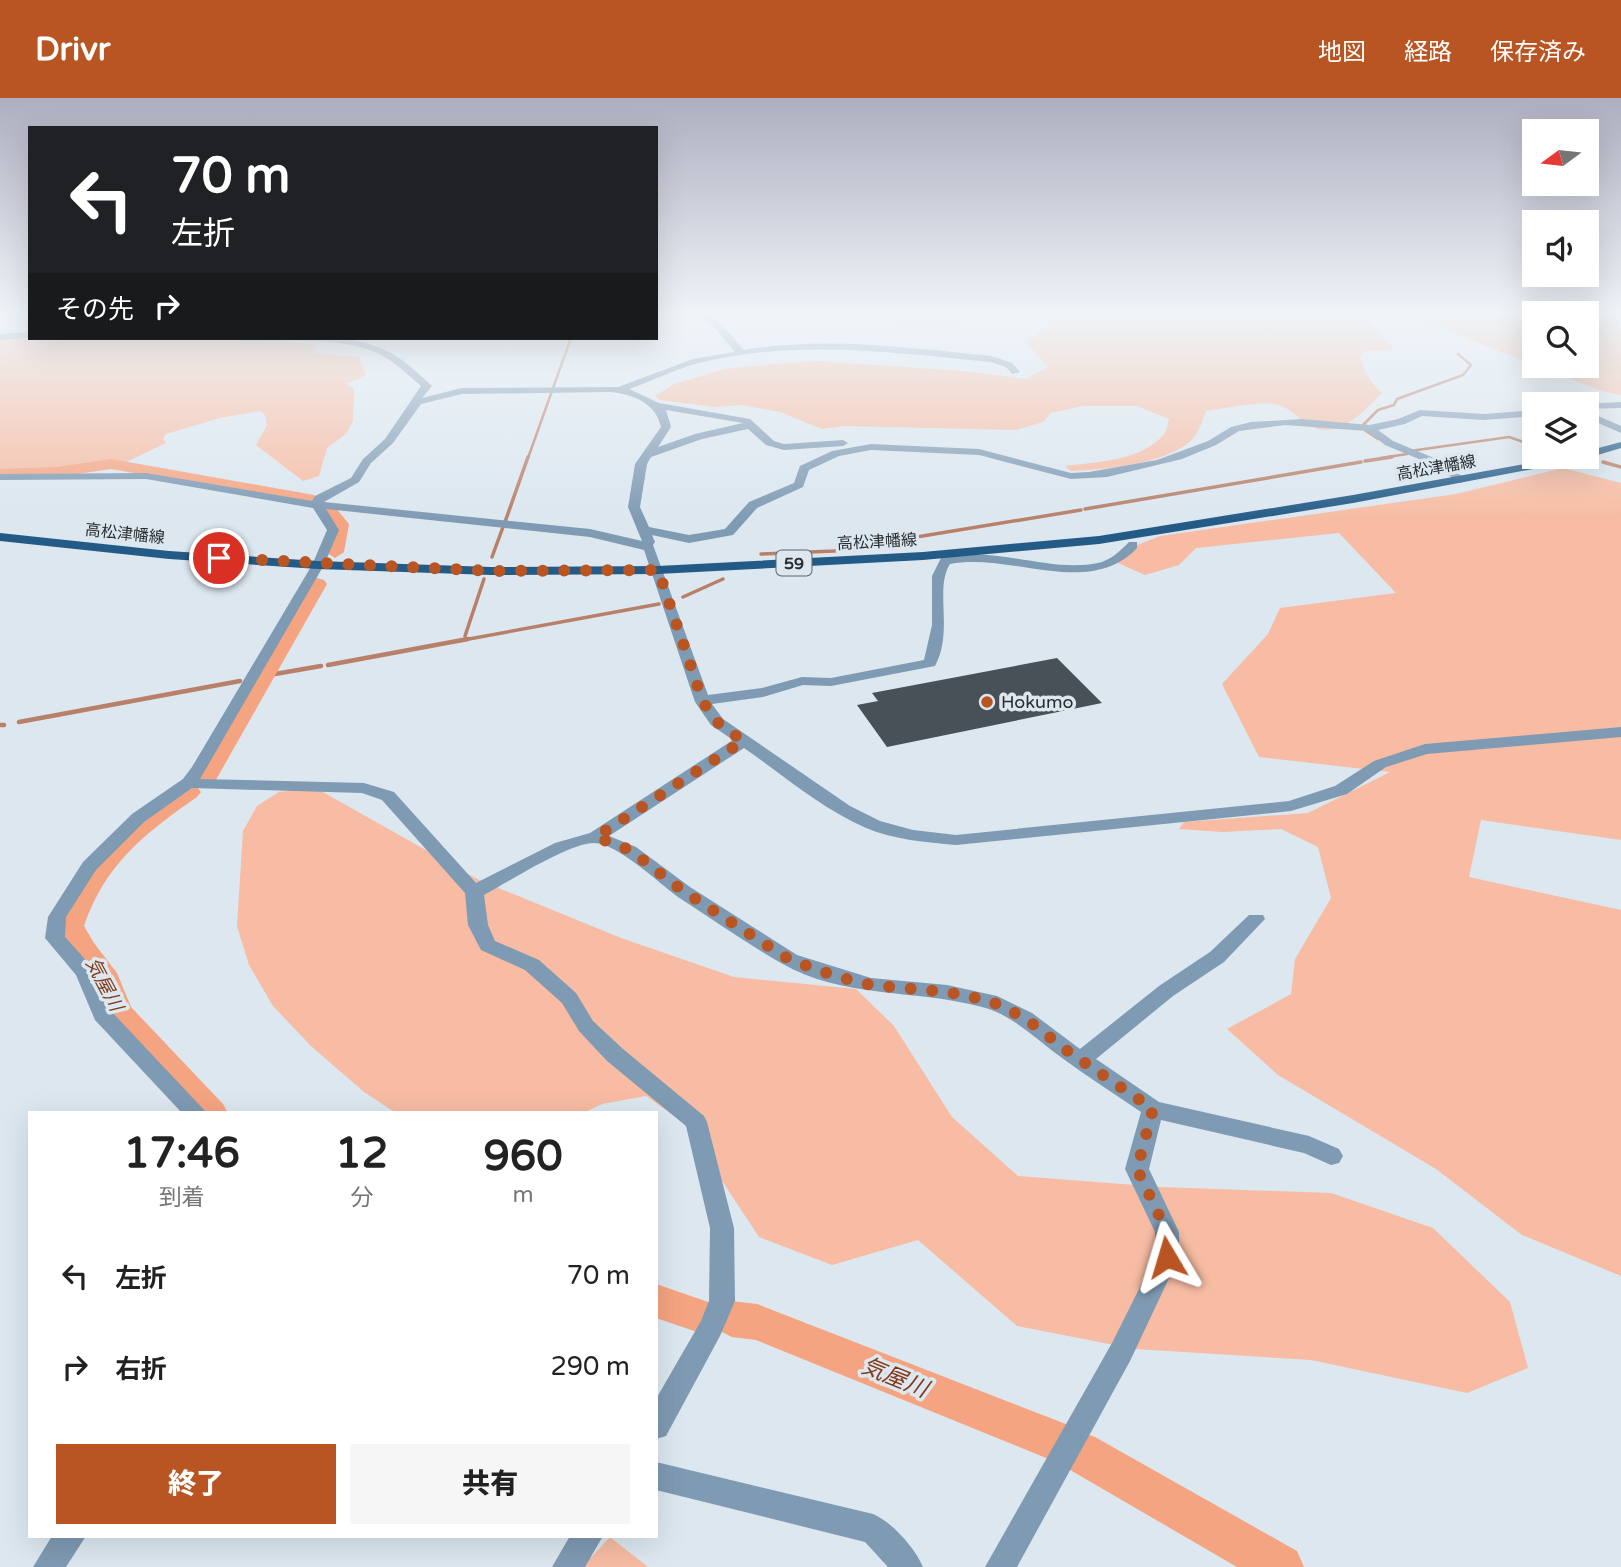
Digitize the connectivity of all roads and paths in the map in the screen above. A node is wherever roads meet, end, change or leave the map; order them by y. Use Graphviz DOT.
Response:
graph roads {
  1 [pos="424,384"];
  2 [pos="636,384"];
  3 [pos="621,389"];
  4 [pos="417,402"];
  5 [pos="1621,404"];
  6 [pos="1599,405"];
  7 [pos="657,406"];
  8 [pos="1522,414"];
  9 [pos="1599,420"];
  10 [pos="750,425"];
  11 [pos="1370,428"];
  12 [pos="1621,430"];
  13 [pos="1621,445"];
  14 [pos="871,447"];
  15 [pos="1599,451"];
  16 [pos="646,455"];
  17 [pos="1522,468"];
  18 [pos="0,477"];
  19 [pos="1461,480"];
  20 [pos="317,505"];
  21 [pos="646,530"];
  22 [pos="0,537"];
  23 [pos="1133,545"];
  24 [pos="650,548"];
  25 [pos="1005,554"];
  26 [pos="318,565"];
  27 [pos="658,570"];
  28 [pos="703,702"];
  29 [pos="1621,732"];
  30 [pos="743,741"];
  31 [pos="188,783"];
  32 [pos="596,837"];
  33 [pos="474,892"];
  34 [pos="1256,919"];
  35 [pos="1081,1060"];
  36 [pos="1153,1109"];
  37 [pos="195,1111"];
  38 [pos="1331,1156"];
  39 [pos="658,1422"];
  40 [pos="658,1476"];
  41 [pos="70,1538"];
  42 [pos="587,1538"];
  43 [pos="48,1567"];
  44 [pos="567,1567"];
  45 [pos="908,1567"];
  46 [pos="1000,1567"];
  1 -- 4 [label="street"];
  2 -- 3 [label="street"];
  3 -- 4 [label="street"];
  3 -- 7 [label="street"];
  4 -- 20 [label="street"];
  5 -- 6 [label="street"];
  7 -- 10 [label="street"];
  7 -- 16 [label="street"];
  8 -- 11 [label="street"];
  9 -- 12 [label="street"];
  10 -- 14 [label="street"];
  10 -- 16 [label="street"];
  11 -- 14 [label="street"];
  11 -- 19 [label="street"];
  13 -- 15 [label="main road"];
  14 -- 21 [label="street"];
  16 -- 21 [label="street"];
  17 -- 19 [label="main road, 高松津幡線 / 59"];
  18 -- 20 [label="street"];
  19 -- 25 [label="main road, 高松津幡線 / 59"];
  20 -- 24 [label="street"];
  20 -- 26 [label="street"];
  21 -- 24 [label="street"];
  22 -- 26 [label="main road, 高松津幡線 / 59"];
  23 -- 25 [label="street"];
  24 -- 27 [label="street"];
  25 -- 27 [label="main road, 高松津幡線 / 59"];
  25 -- 28 [label="street"];
  26 -- 27 [label="main road, 高松津幡線 / 59"];
  26 -- 31 [label="street"];
  27 -- 28 [label="street"];
  28 -- 30 [label="street"];
  29 -- 30 [label="street"];
  30 -- 32 [label="street"];
  31 -- 33 [label="street"];
  31 -- 37 [label="street"];
  32 -- 33 [label="street"];
  32 -- 35 [label="street"];
  33 -- 39 [label="street"];
  34 -- 35 [label="street"];
  35 -- 36 [label="street"];
  36 -- 38 [label="street"];
  36 -- 46 [label="street"];
  40 -- 45 [label="street"];
  41 -- 43 [label="street"];
  42 -- 44 [label="street"];
}
